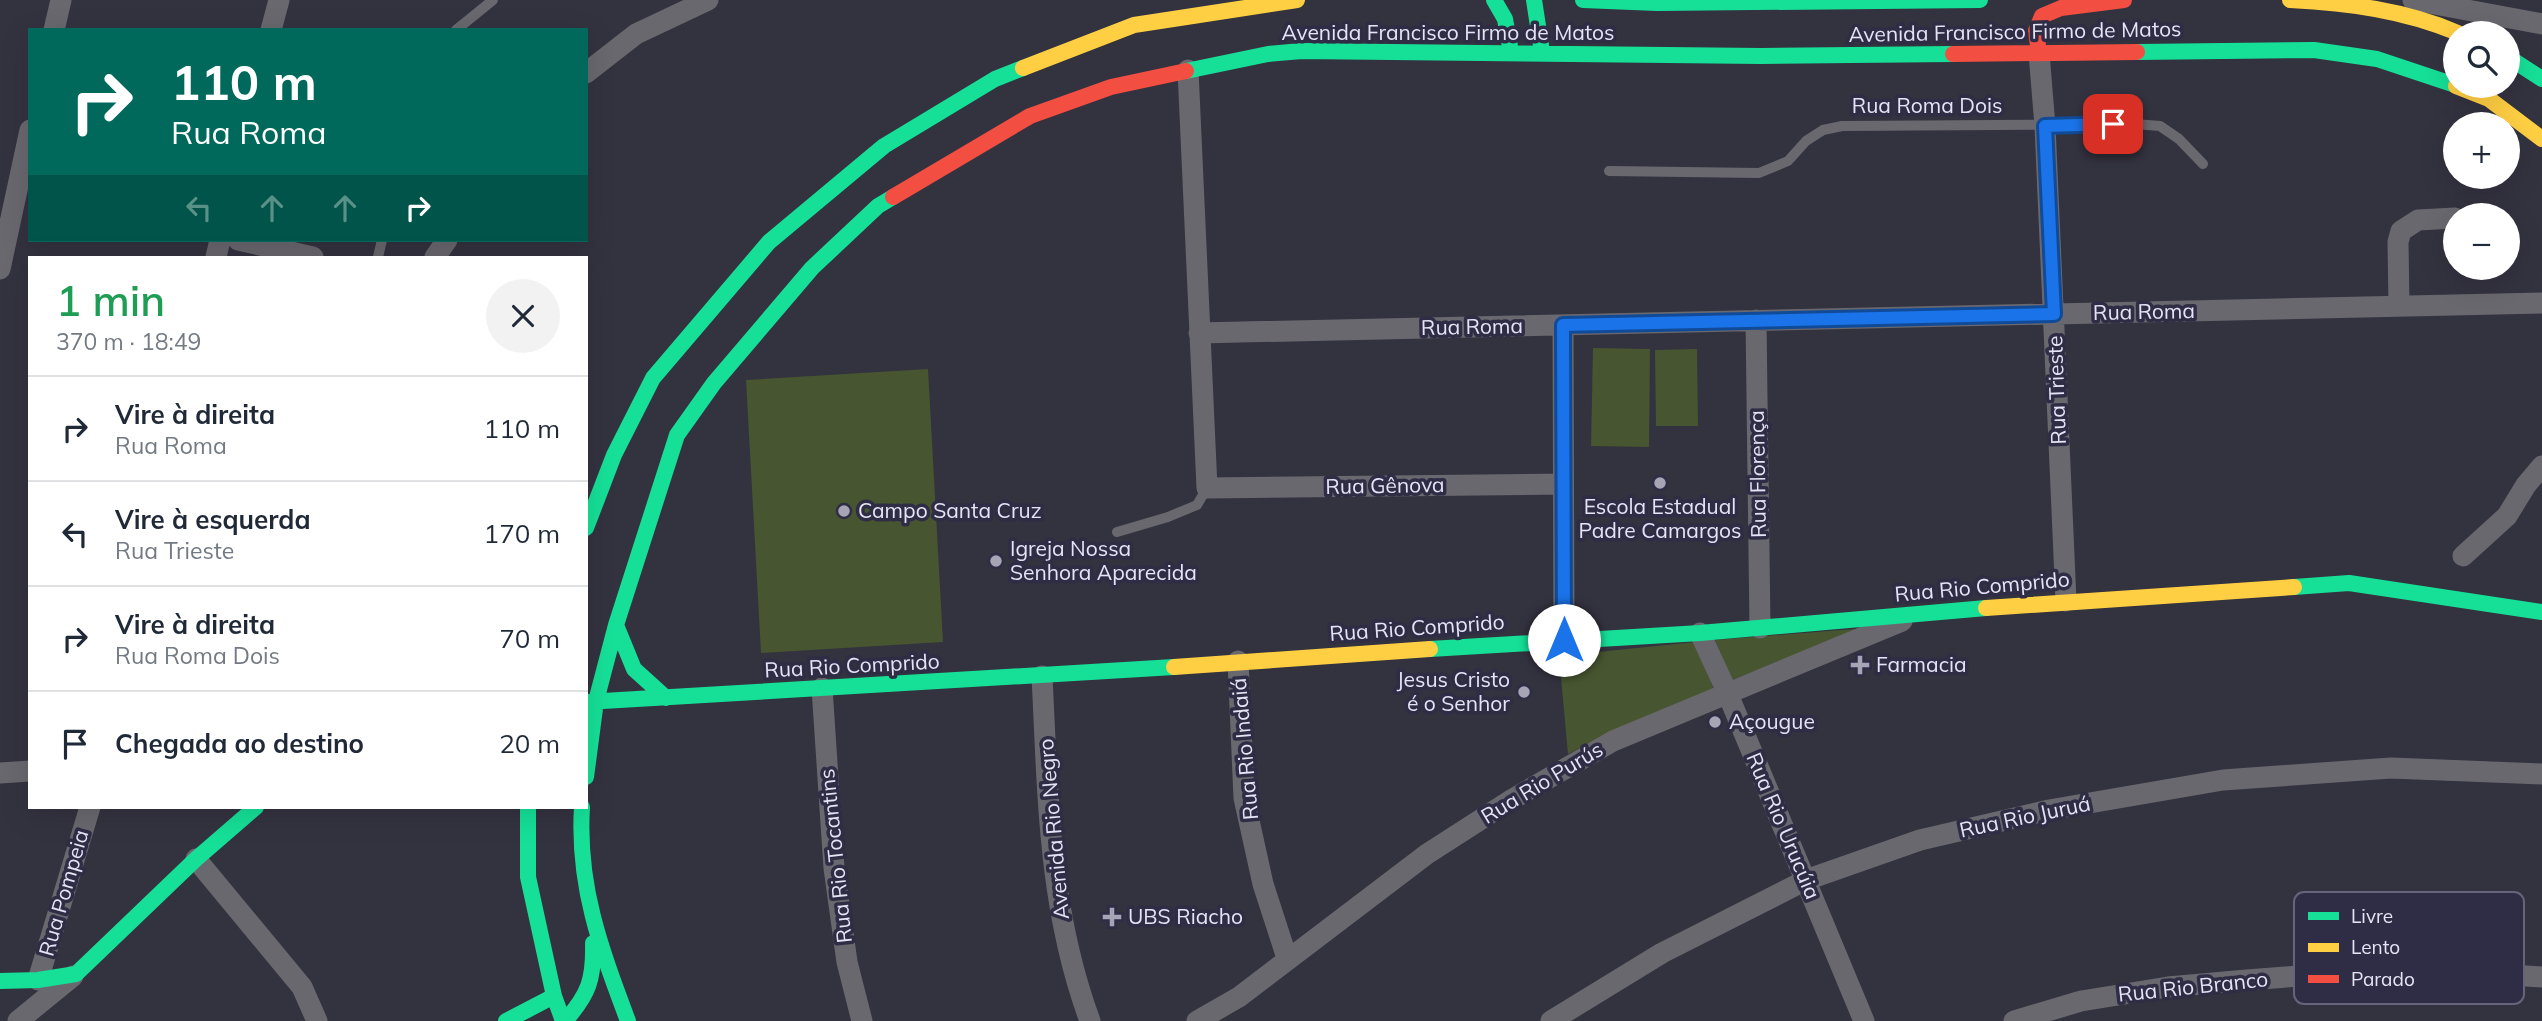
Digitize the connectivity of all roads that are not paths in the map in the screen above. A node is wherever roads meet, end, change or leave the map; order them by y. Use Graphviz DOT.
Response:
graph roads {
  1 [pos="61,0"];
  2 [pos="279,0"];
  3 [pos="493,0"];
  4 [pos="708,0"];
  5 [pos="1297,0"];
  6 [pos="1494,0"];
  7 [pos="1534,0"];
  8 [pos="1583,0"];
  9 [pos="1980,0"];
  10 [pos="2124,0"];
  11 [pos="2290,0"];
  12 [pos="2413,0"];
  13 [pos="2542,24"];
  14 [pos="2443,27"];
  15 [pos="54,28"];
  16 [pos="272,28"];
  17 [pos="458,28"];
  18 [pos="1511,52"];
  19 [pos="1542,52"];
  20 [pos="2039,53"];
  21 [pos="2520,65"];
  22 [pos="1188,69"];
  23 [pos="588,71"];
  24 [pos="2542,79"];
  25 [pos="2443,82"];
  26 [pos="2486,98"];
  27 [pos="2045,126"];
  28 [pos="28,138"];
  29 [pos="2542,139"];
  30 [pos="2203,164"];
  31 [pos="1609,171"];
  32 [pos="15,193"];
  33 [pos="2443,219"];
  34 [pos="247,242"];
  35 [pos="309,256"];
  36 [pos="0,270"];
  37 [pos="2542,303"];
  38 [pos="2399,306"];
  39 [pos="2054,314"];
  40 [pos="1756,320"];
  41 [pos="1563,325"];
  42 [pos="1199,332"];
  43 [pos="678,370"];
  44 [pos="653,378"];
  45 [pos="693,380"];
  46 [pos="677,435"];
  47 [pos="2542,466"];
  48 [pos="1563,484"];
  49 [pos="1207,488"];
  50 [pos="588,523"];
  51 [pos="1117,532"];
  52 [pos="2463,556"];
  53 [pos="2066,601"];
  54 [pos="1924,612"];
  55 [pos="2542,612"];
  56 [pos="616,625"];
  57 [pos="1760,628"];
  58 [pos="1700,633"];
  59 [pos="1564,640"];
  60 [pos="1238,661"];
  61 [pos="1042,676"];
  62 [pos="822,688"];
  63 [pos="1727,692"];
  64 [pos="666,698"];
  65 [pos="591,702"];
  66 [pos="588,748"];
  67 [pos="28,771"];
  68 [pos="0,773"];
  69 [pos="2542,774"];
  70 [pos="89,809"];
  71 [pos="254,809"];
  72 [pos="528,809"];
  73 [pos="582,809"];
  74 [pos="196,859"];
  75 [pos="1805,880"];
  76 [pos="592,925"];
  77 [pos="1287,958"];
  78 [pos="76,974"];
  79 [pos="2294,976"];
  80 [pos="2524,976"];
  81 [pos="2542,977"];
  82 [pos="38,980"];
  83 [pos="0,981"];
  84 [pos="554,996"];
  85 [pos="18,1021"];
  86 [pos="317,1021"];
  87 [pos="506,1021"];
  88 [pos="564,1021"];
  89 [pos="628,1021"];
  90 [pos="862,1021"];
  91 [pos="1090,1021"];
  92 [pos="1197,1021"];
  93 [pos="1550,1021"];
  94 [pos="1864,1021"];
  95 [pos="2014,1021"];
  1 -- 15 [label="street"];
  2 -- 16 [label="street"];
  3 -- 17 [label="lane"];
  4 -- 23 [label="street"];
  5 -- 44 [label="street, Avenida Francisco Firmo de Matos"];
  6 -- 18 [label="street"];
  7 -- 19 [label="street"];
  8 -- 9 [label="street, Avenida Francisco Firmo de Matos"];
  10 -- 20 [label="street"];
  11 -- 14 [label="street"];
  12 -- 13 [label="street"];
  18 -- 19 [label="street, Avenida Francisco Firmo de Matos"];
  18 -- 22 [label="street, Avenida Francisco Firmo de Matos"];
  19 -- 20 [label="street, Avenida Francisco Firmo de Matos"];
  20 -- 25 [label="street, Avenida Francisco Firmo de Matos"];
  20 -- 27 [label="street, Rua Trieste"];
  21 -- 24 [label="street"];
  22 -- 42 [label="street"];
  22 -- 46 [label="street, Avenida Francisco Firmo de Matos"];
  26 -- 29 [label="street, Avenida Francisco Firmo de Matos"];
  27 -- 30 [label="lane, Rua Roma Dois"];
  27 -- 31 [label="lane, Rua Roma Dois"];
  27 -- 39 [label="street, Rua Trieste"];
  28 -- 32 [label="street"];
  32 -- 36 [label="street"];
  33 -- 38 [label="street"];
  34 -- 35 [label="street"];
  37 -- 38 [label="street, Rua Roma"];
  38 -- 39 [label="street, Rua Roma"];
  39 -- 40 [label="street, Rua Roma"];
  39 -- 53 [label="street, Rua Trieste"];
  40 -- 41 [label="street, Rua Roma"];
  40 -- 57 [label="street, Rua Florença"];
  41 -- 42 [label="street, Rua Roma"];
  41 -- 48 [label="street"];
  42 -- 49 [label="street"];
  43 -- 44 [label="street"];
  44 -- 50 [label="street, Avenida Francisco Firmo de Matos"];
  45 -- 46 [label="street"];
  46 -- 56 [label="street, Avenida Francisco Firmo de Matos"];
  47 -- 52 [label="street"];
  48 -- 49 [label="street, Rua Gênova"];
  48 -- 59 [label="street"];
  49 -- 51 [label="lane"];
  53 -- 54 [label="street, Rua Rio Comprido"];
  53 -- 55 [label="street, Rua Rio Comprido"];
  54 -- 57 [label="street, Rua Rio Comprido"];
  54 -- 63 [label="street, Rua Rio Purús"];
  56 -- 64 [label="street"];
  56 -- 65 [label="street, Avenida Francisco Firmo de Matos"];
  57 -- 58 [label="street, Rua Rio Comprido"];
  58 -- 59 [label="street, Rua Rio Comprido"];
  58 -- 63 [label="street, Rua Rio Urucúia"];
  59 -- 60 [label="street, Rua Rio Comprido"];
  60 -- 61 [label="street, Rua Rio Comprido"];
  60 -- 77 [label="street, Rua Rio Indaiá"];
  61 -- 62 [label="street, Rua Rio Comprido"];
  61 -- 91 [label="street, Avenida Rio Negro"];
  62 -- 64 [label="street, Rua Rio Comprido"];
  62 -- 90 [label="street, Rua Rio Tocantins"];
  63 -- 75 [label="street, Rua Rio Urucúia"];
  63 -- 77 [label="street, Rua Rio Purús"];
  64 -- 65 [label="street, Rua Rio Comprido"];
  65 -- 66 [label="street, Avenida Francisco Firmo de Matos"];
  67 -- 68 [label="street"];
  69 -- 75 [label="street, Rua Rio Juruá"];
  70 -- 82 [label="street, Rua Pompeia"];
  71 -- 74 [label="street"];
  72 -- 84 [label="street"];
  73 -- 76 [label="street"];
  74 -- 78 [label="street"];
  74 -- 86 [label="street"];
  75 -- 93 [label="street, Rua Rio Juruá"];
  75 -- 94 [label="street, Rua Rio Urucúia"];
  76 -- 88 [label="street"];
  76 -- 89 [label="street"];
  77 -- 92 [label="street, Rua Rio Purús"];
  78 -- 82 [label="street"];
  78 -- 85 [label="street"];
  79 -- 95 [label="street, Rua Rio Branco"];
  80 -- 81 [label="street, Rua Rio Branco"];
  82 -- 83 [label="street"];
  84 -- 87 [label="street"];
  84 -- 88 [label="street"];
}
